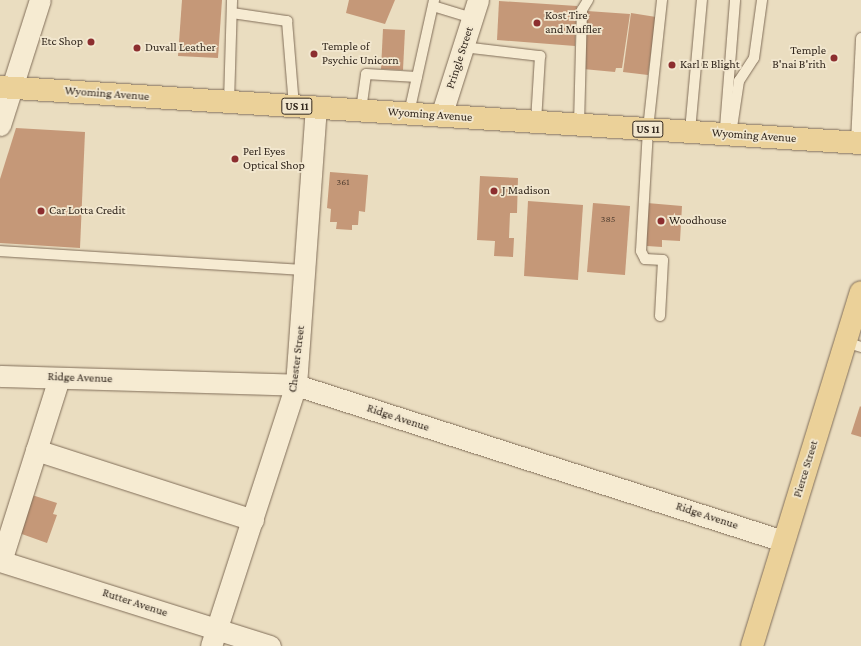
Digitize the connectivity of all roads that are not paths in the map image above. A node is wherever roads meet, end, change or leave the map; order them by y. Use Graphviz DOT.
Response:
graph roads {
  1 [pos="40,0"];
  2 [pos="232,0"];
  3 [pos="588,0"];
  4 [pos="662,0"];
  5 [pos="702,0"];
  6 [pos="735,0"];
  7 [pos="762,0"];
  8 [pos="434,3"];
  9 [pos="475,9"];
  10 [pos="232,13"];
  11 [pos="861,38"];
  12 [pos="463,47"];
  13 [pos="417,78"];
  14 [pos="6,87"];
  15 [pos="229,102"];
  16 [pos="294,106"];
  17 [pos="316,107"];
  18 [pos="361,110"];
  19 [pos="409,113"];
  20 [pos="441,116"];
  21 [pos="536,122"];
  22 [pos="579,124"];
  23 [pos="0,125"];
  24 [pos="648,129"];
  25 [pos="690,132"];
  26 [pos="728,134"];
  27 [pos="858,142"];
  28 [pos="0,251"];
  29 [pos="306,270"];
  30 [pos="860,298"];
  31 [pos="660,316"];
  32 [pos="853,345"];
  33 [pos="0,376"];
  34 [pos="58,378"];
  35 [pos="296,385"];
  36 [pos="36,450"];
  37 [pos="252,520"];
  38 [pos="783,541"];
  39 [pos="1,561"];
  40 [pos="214,638"];
  41 [pos="270,646"];
  42 [pos="752,646"];
  1 -- 14 [label="street"];
  2 -- 10 [label="lane"];
  3 -- 22 [label="lane"];
  4 -- 24 [label="lane"];
  5 -- 25 [label="lane"];
  6 -- 26 [label="lane"];
  7 -- 26 [label="lane"];
  8 -- 9 [label="lane"];
  8 -- 13 [label="lane"];
  9 -- 12 [label="street, Pringle Street"];
  10 -- 15 [label="lane"];
  10 -- 16 [label="lane"];
  11 -- 27 [label="lane"];
  12 -- 20 [label="street, Pringle Street"];
  12 -- 21 [label="lane"];
  13 -- 18 [label="lane"];
  13 -- 19 [label="lane"];
  14 -- 15 [label="main road, Wyoming Avenue / US 11"];
  14 -- 23 [label="street"];
  15 -- 16 [label="main road, Wyoming Avenue / US 11"];
  16 -- 17 [label="main road, Wyoming Avenue / US 11"];
  17 -- 18 [label="main road, Wyoming Avenue / US 11"];
  17 -- 29 [label="street, Chester Street"];
  18 -- 19 [label="main road, Wyoming Avenue / US 11"];
  19 -- 20 [label="main road, Wyoming Avenue / US 11"];
  20 -- 21 [label="main road, Wyoming Avenue / US 11"];
  21 -- 22 [label="main road, Wyoming Avenue / US 11"];
  22 -- 24 [label="main road, Wyoming Avenue / US 11"];
  24 -- 25 [label="main road, Wyoming Avenue / US 11"];
  24 -- 31 [label="lane"];
  25 -- 26 [label="main road, Wyoming Avenue / US 11"];
  26 -- 27 [label="main road, Wyoming Avenue / US 11"];
  28 -- 29 [label="lane"];
  29 -- 35 [label="street, Chester Street"];
  30 -- 32 [label="main road, Pierce Street"];
  32 -- 38 [label="main road, Pierce Street"];
  33 -- 34 [label="street, Ridge Avenue"];
  34 -- 35 [label="street, Ridge Avenue"];
  34 -- 36 [label="street"];
  35 -- 37 [label="street, Chester Street"];
  35 -- 38 [label="street, Ridge Avenue"];
  36 -- 37 [label="street"];
  36 -- 39 [label="street"];
  37 -- 40 [label="street, Chester Street"];
  38 -- 42 [label="main road, Pierce Street"];
  39 -- 40 [label="street, Rutter Avenue"];
  40 -- 41 [label="street, Rutter Avenue"];
}
